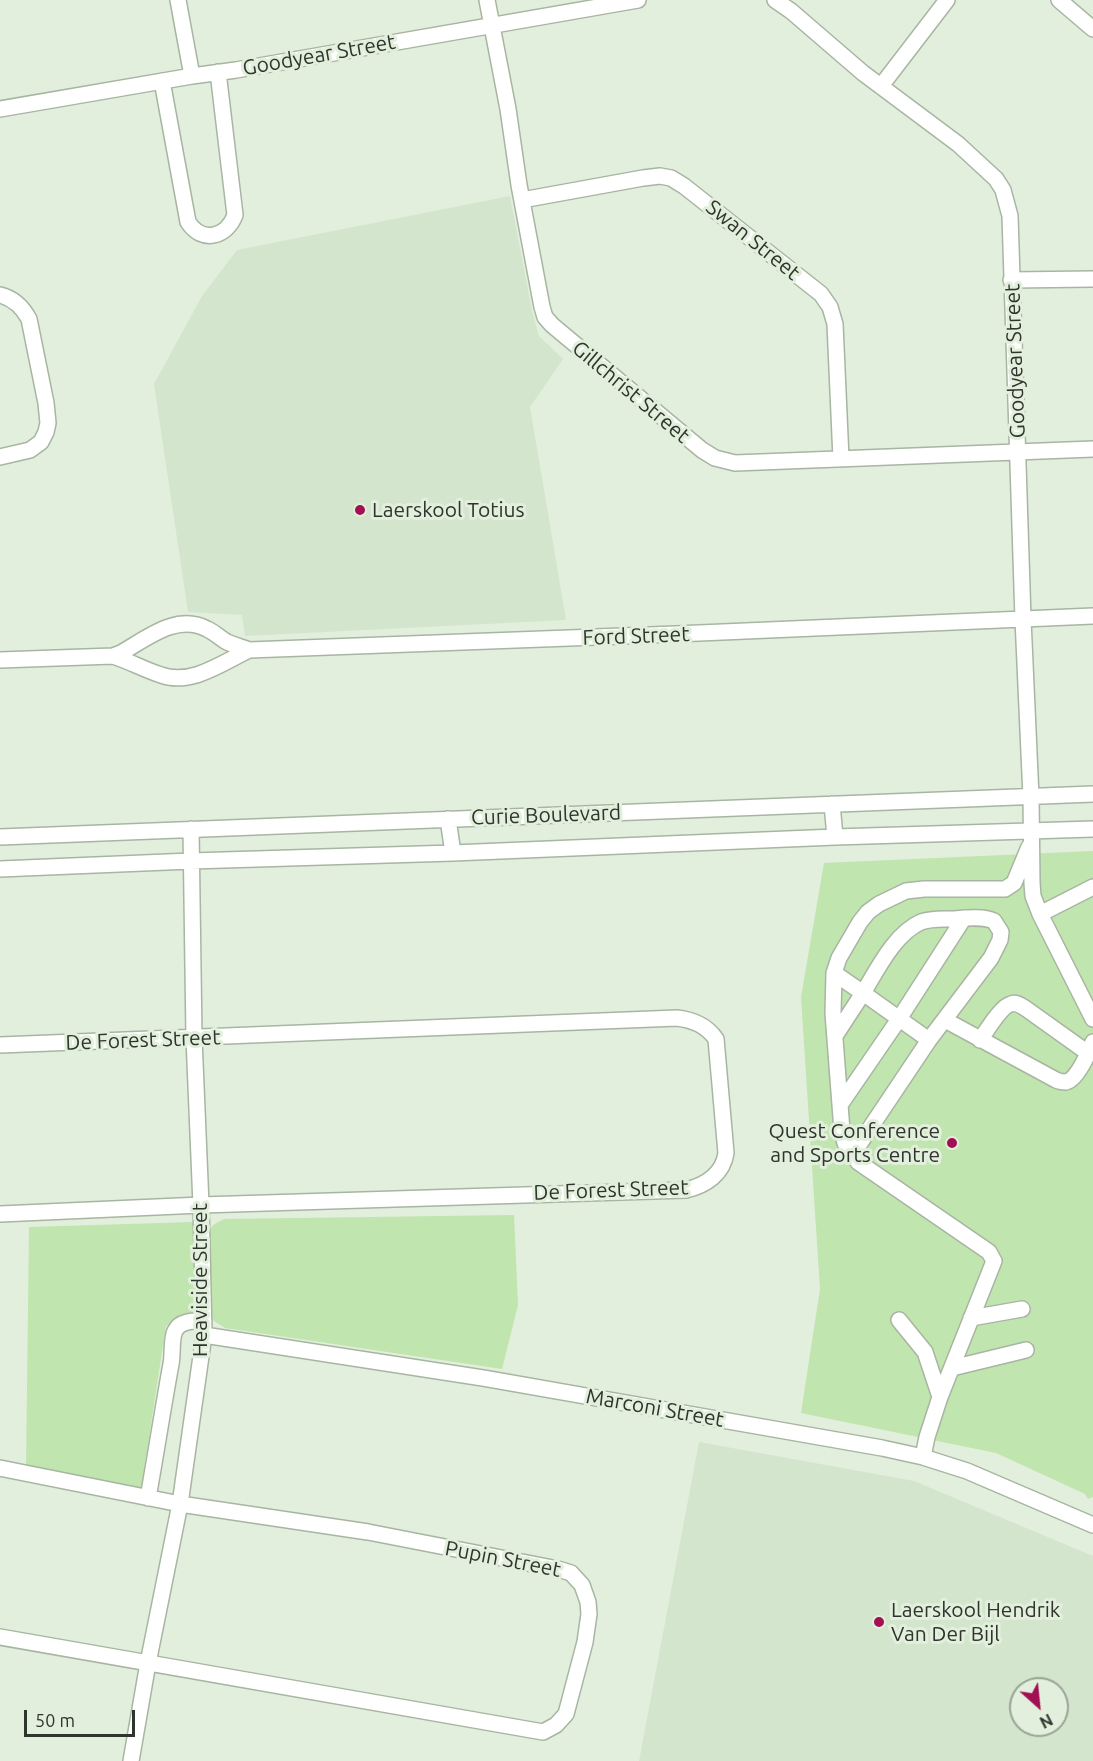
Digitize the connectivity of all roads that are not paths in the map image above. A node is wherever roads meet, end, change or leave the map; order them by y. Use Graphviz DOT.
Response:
graph roads {
  1 [pos="178,0"];
  2 [pos="487,0"];
  3 [pos="638,0"];
  4 [pos="775,0"];
  5 [pos="947,0"];
  6 [pos="1059,0"];
  7 [pos="491,25"];
  8 [pos="1093,28"];
  9 [pos="218,72"];
  10 [pos="192,76"];
  11 [pos="162,81"];
  12 [pos="880,86"];
  13 [pos="0,109"];
  14 [pos="522,200"];
  15 [pos="1093,279"];
  16 [pos="1011,280"];
  17 [pos="0,295"];
  18 [pos="1093,449"];
  19 [pos="1018,452"];
  20 [pos="0,457"];
  21 [pos="841,459"];
  22 [pos="1093,616"];
  23 [pos="1023,619"];
  24 [pos="249,650"];
  25 [pos="113,656"];
  26 [pos="0,660"];
  27 [pos="1093,794"];
  28 [pos="1032,797"];
  29 [pos="832,804"];
  30 [pos="448,819"];
  31 [pos="191,829"];
  32 [pos="1093,829"];
  33 [pos="1032,836"];
  34 [pos="0,837"];
  35 [pos="835,837"];
  36 [pos="453,853"];
  37 [pos="191,861"];
  38 [pos="0,869"];
  39 [pos="1093,886"];
  40 [pos="1040,914"];
  41 [pos="964,918"];
  42 [pos="834,973"];
  43 [pos="862,993"];
  44 [pos="899,1019"];
  45 [pos="1093,1019"];
  46 [pos="945,1020"];
  47 [pos="835,1036"];
  48 [pos="194,1038"];
  49 [pos="929,1040"];
  50 [pos="980,1040"];
  51 [pos="0,1045"];
  52 [pos="1091,1048"];
  53 [pos="840,1105"];
  54 [pos="852,1155"];
  55 [pos="201,1205"];
  56 [pos="0,1214"];
  57 [pos="1022,1309"];
  58 [pos="971,1318"];
  59 [pos="899,1320"];
  60 [pos="204,1328"];
  61 [pos="1026,1350"];
  62 [pos="952,1368"];
  63 [pos="940,1397"];
  64 [pos="923,1456"];
  65 [pos="0,1468"];
  66 [pos="148,1498"];
  67 [pos="180,1504"];
  68 [pos="1093,1525"];
  69 [pos="0,1636"];
  70 [pos="148,1663"];
  71 [pos="131,1761"];
  1 -- 10 [label="street"];
  2 -- 7 [label="street, Gillchrist Street"];
  3 -- 7 [label="street, Goodyear Street"];
  4 -- 12 [label="street, Goodyear Street"];
  5 -- 12 [label="street"];
  6 -- 8 [label="street"];
  7 -- 9 [label="street, Goodyear Street"];
  7 -- 14 [label="street, Gillchrist Street"];
  9 -- 10 [label="street, Goodyear Street"];
  9 -- 11 [label="street"];
  10 -- 11 [label="street, Goodyear Street"];
  11 -- 13 [label="street, Goodyear Street"];
  12 -- 16 [label="street, Goodyear Street"];
  14 -- 21 [label="street, Gillchrist Street"];
  14 -- 21 [label="street, Swan Street"];
  15 -- 16 [label="street"];
  16 -- 19 [label="street, Goodyear Street"];
  17 -- 20 [label="street"];
  18 -- 19 [label="street, Gillchrist Street"];
  19 -- 21 [label="street, Gillchrist Street"];
  19 -- 23 [label="street, Goodyear Street"];
  22 -- 23 [label="street, Ford Street"];
  23 -- 24 [label="street, Ford Street"];
  23 -- 28 [label="street, Goodyear Street"];
  24 -- 25 [label="street, Ford Street"];
  24 -- 25 [label="street, Ford Street"];
  25 -- 26 [label="street, Ford Street"];
  27 -- 28 [label="street, Curie Boulevard"];
  28 -- 29 [label="street, Curie Boulevard"];
  28 -- 33 [label="street, Goodyear Street"];
  29 -- 30 [label="street, Curie Boulevard"];
  29 -- 35 [label="street"];
  30 -- 31 [label="street, Curie Boulevard"];
  30 -- 36 [label="street"];
  31 -- 34 [label="street, Curie Boulevard"];
  31 -- 37 [label="street, Heaviside Street"];
  32 -- 33 [label="street, Curie Boulevard"];
  33 -- 35 [label="street, Curie Boulevard"];
  33 -- 40 [label="street, Goodyear Street"];
  33 -- 42 [label="street"];
  35 -- 36 [label="street, Curie Boulevard"];
  36 -- 37 [label="street, Curie Boulevard"];
  37 -- 38 [label="street, Curie Boulevard"];
  37 -- 48 [label="street, Heaviside Street"];
  39 -- 40 [label="street"];
  40 -- 45 [label="street, Goodyear Street"];
  41 -- 43 [label="street"];
  41 -- 44 [label="street"];
  41 -- 46 [label="street"];
  42 -- 43 [label="street"];
  42 -- 47 [label="street"];
  43 -- 44 [label="street"];
  43 -- 47 [label="street"];
  44 -- 49 [label="street"];
  44 -- 53 [label="street"];
  46 -- 49 [label="street"];
  46 -- 50 [label="street"];
  47 -- 53 [label="street"];
  48 -- 51 [label="street, De Forest Street"];
  48 -- 55 [label="street, Heaviside Street"];
  48 -- 55 [label="street, De Forest Street"];
  49 -- 54 [label="street"];
  50 -- 52 [label="street"];
  50 -- 52 [label="street"];
  53 -- 54 [label="street"];
  54 -- 58 [label="street"];
  55 -- 56 [label="street, De Forest Street"];
  55 -- 60 [label="street, Heaviside Street"];
  57 -- 58 [label="street"];
  58 -- 62 [label="street"];
  59 -- 63 [label="street"];
  60 -- 64 [label="street, Marconi Street"];
  60 -- 66 [label="street"];
  60 -- 67 [label="street, Heaviside Street"];
  61 -- 62 [label="street"];
  62 -- 63 [label="street"];
  63 -- 64 [label="street"];
  64 -- 68 [label="street, Marconi Street"];
  65 -- 66 [label="street, Pupin Street"];
  66 -- 67 [label="street, Pupin Street"];
  67 -- 70 [label="street, Heaviside Street"];
  67 -- 70 [label="street, Pupin Street"];
  69 -- 70 [label="street, Pupin Street"];
  70 -- 71 [label="street, Heaviside Street"];
}
